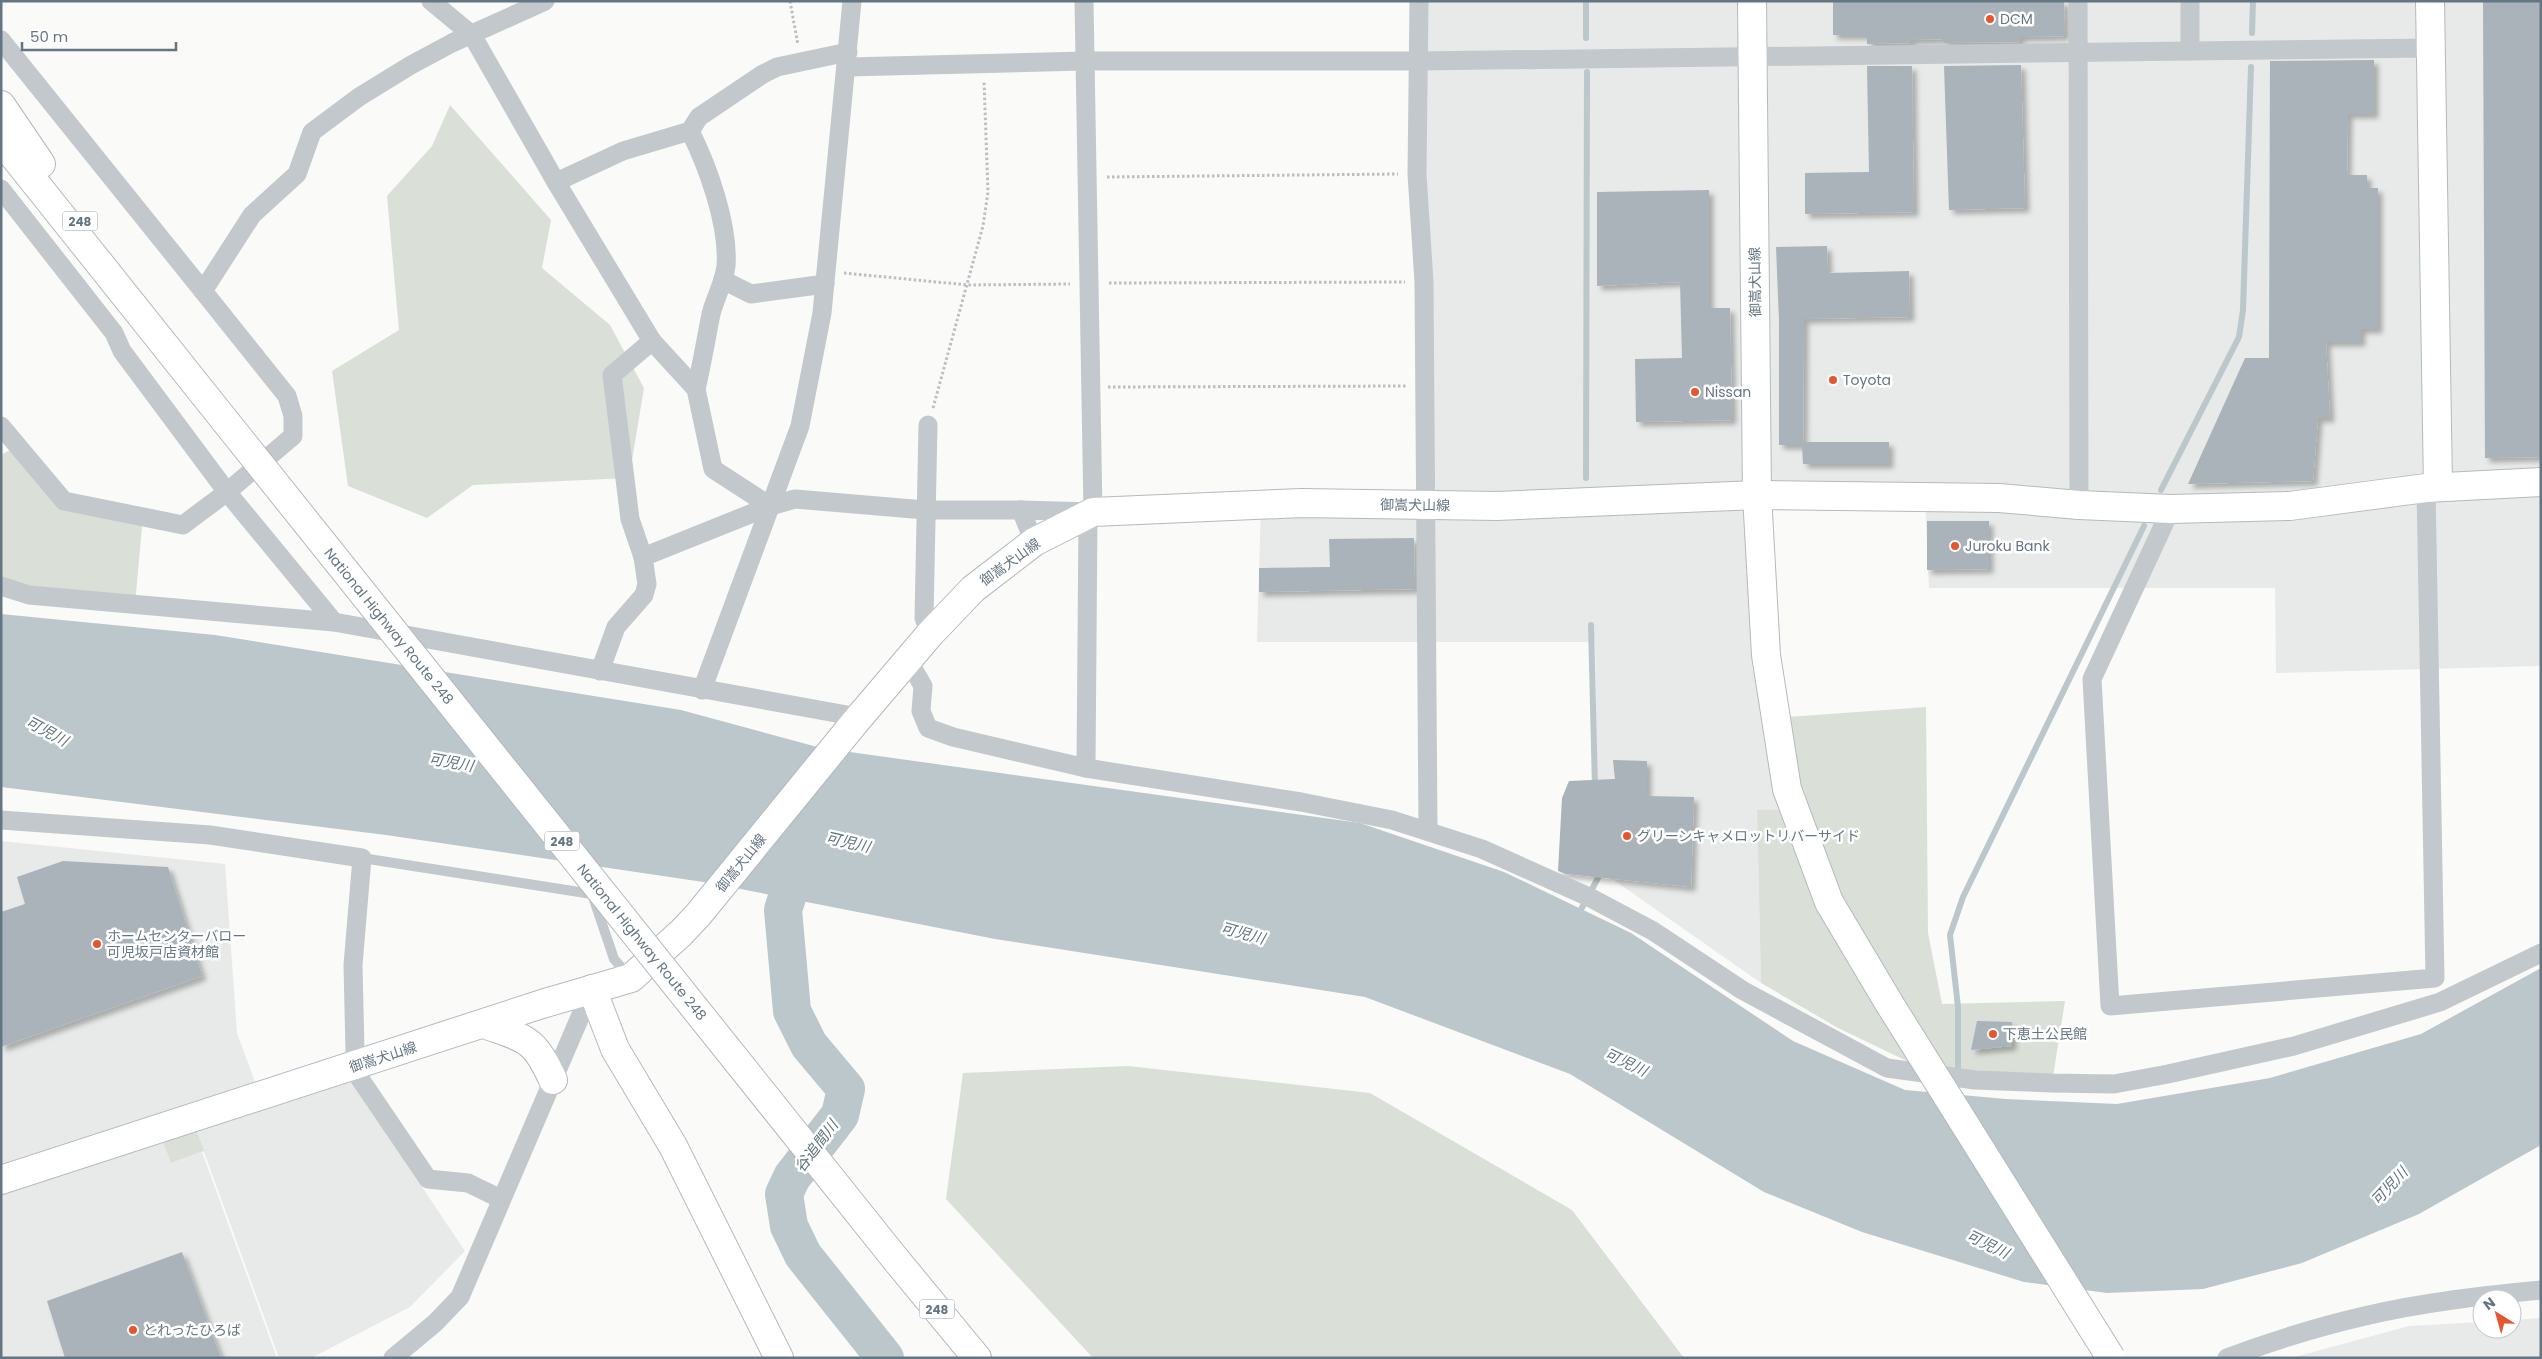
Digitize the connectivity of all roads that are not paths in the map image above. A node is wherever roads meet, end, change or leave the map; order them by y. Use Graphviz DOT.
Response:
graph roads {
  1 [pos="432,1"];
  2 [pos="545,1"];
  3 [pos="852,1"];
  4 [pos="1084,1"];
  5 [pos="1419,1"];
  6 [pos="1752,1"];
  7 [pos="2078,1"];
  8 [pos="2190,1"];
  9 [pos="2430,1"];
  10 [pos="472,35"];
  11 [pos="1,40"];
  12 [pos="2431,48"];
  13 [pos="2078,51"];
  14 [pos="2190,51"];
  15 [pos="1753,58"];
  16 [pos="847,59"];
  17 [pos="1084,61"];
  18 [pos="1418,62"];
  19 [pos="1,105"];
  20 [pos="690,131"];
  21 [pos="1,140"];
  22 [pos="556,182"];
  23 [pos="1,189"];
  24 [pos="826,277"];
  25 [pos="723,280"];
  26 [pos="203,291"];
  27 [pos="158,337"];
  28 [pos="652,341"];
  29 [pos="696,389"];
  30 [pos="928,425"];
  31 [pos="1,426"];
  32 [pos="2541,482"];
  33 [pos="2432,487"];
  34 [pos="227,492"];
  35 [pos="1757,495"];
  36 [pos="2079,505"];
  37 [pos="770,506"];
  38 [pos="1426,506"];
  39 [pos="2171,509"];
  40 [pos="925,510"];
  41 [pos="1021,510"];
  42 [pos="1090,513"];
  43 [pos="1034,542"];
  44 [pos="643,557"];
  45 [pos="1,586"];
  46 [pos="334,622"];
  47 [pos="930,634"];
  48 [pos="908,660"];
  49 [pos="600,671"];
  50 [pos="702,690"];
  51 [pos="856,721"];
  52 [pos="1086,768"];
  53 [pos="1,820"];
  54 [pos="1428,831"];
  55 [pos="362,858"];
  56 [pos="2541,953"];
  57 [pos="630,978"];
  58 [pos="592,989"];
  59 [pos="484,1024"];
  60 [pos="352,1067"];
  61 [pos="553,1080"];
  62 [pos="1,1180"];
  63 [pos="501,1199"];
  64 [pos="2541,1290"];
  65 [pos="393,1358"];
  66 [pos="779,1358"];
  67 [pos="977,1358"];
  68 [pos="2111,1358"];
  69 [pos="2227,1358"];
  1 -- 10 [label="street"];
  2 -- 10 [label="street"];
  3 -- 16 [label="street"];
  4 -- 17 [label="street"];
  5 -- 18 [label="street"];
  6 -- 15 [label="main road, 御嵩犬山線"];
  7 -- 13 [label="street"];
  8 -- 14 [label="street"];
  9 -- 12 [label="main road"];
  10 -- 22 [label="street"];
  10 -- 26 [label="street"];
  11 -- 26 [label="street"];
  12 -- 14 [label="street"];
  12 -- 33 [label="main road"];
  13 -- 14 [label="street"];
  13 -- 15 [label="street"];
  13 -- 36 [label="street"];
  15 -- 18 [label="street"];
  15 -- 35 [label="main road, 御嵩犬山線"];
  16 -- 17 [label="street"];
  16 -- 20 [label="street"];
  16 -- 24 [label="street"];
  17 -- 18 [label="street"];
  17 -- 42 [label="street"];
  18 -- 38 [label="street"];
  19 -- 27 [label="main road, National Highway Route 248 / 248"];
  20 -- 22 [label="street"];
  20 -- 25 [label="street"];
  21 -- 27 [label="main road, National Highway Route 248 / 248"];
  22 -- 28 [label="street"];
  23 -- 34 [label="street"];
  24 -- 25 [label="street"];
  24 -- 37 [label="street"];
  25 -- 29 [label="street"];
  26 -- 34 [label="street"];
  27 -- 67 [label="main road, National Highway Route 248 / 248, bridge"];
  28 -- 29 [label="street"];
  28 -- 44 [label="street"];
  29 -- 37 [label="street"];
  30 -- 40 [label="street"];
  31 -- 34 [label="street"];
  32 -- 33 [label="main road"];
  33 -- 39 [label="main road"];
  33 -- 39 [label="street"];
  34 -- 46 [label="street"];
  35 -- 36 [label="main road"];
  35 -- 38 [label="main road, 御嵩犬山線"];
  35 -- 68 [label="main road, bridge"];
  36 -- 39 [label="main road"];
  37 -- 40 [label="street"];
  37 -- 44 [label="street"];
  37 -- 50 [label="street"];
  38 -- 42 [label="main road, 御嵩犬山線"];
  38 -- 54 [label="street"];
  40 -- 41 [label="street"];
  40 -- 47 [label="street"];
  41 -- 42 [label="street"];
  41 -- 43 [label="street"];
  42 -- 43 [label="main road, 御嵩犬山線"];
  42 -- 52 [label="street"];
  43 -- 47 [label="main road, 御嵩犬山線"];
  44 -- 49 [label="street"];
  45 -- 46 [label="street"];
  46 -- 49 [label="street"];
  47 -- 48 [label="main road, 御嵩犬山線"];
  48 -- 51 [label="main road, 御嵩犬山線"];
  48 -- 52 [label="street"];
  49 -- 50 [label="street"];
  50 -- 51 [label="street"];
  51 -- 57 [label="main road, 御嵩犬山線"];
  52 -- 54 [label="street"];
  53 -- 55 [label="street"];
  54 -- 56 [label="street"];
  55 -- 57 [label="lane"];
  55 -- 60 [label="street"];
  57 -- 58 [label="main road, 御嵩犬山線"];
  58 -- 59 [label="main road, 御嵩犬山線"];
  58 -- 61 [label="street"];
  58 -- 66 [label="main road"];
  59 -- 60 [label="main road, 御嵩犬山線"];
  59 -- 61 [label="main road"];
  60 -- 62 [label="main road, 御嵩犬山線"];
  60 -- 63 [label="street"];
  61 -- 63 [label="street"];
  63 -- 65 [label="street"];
  64 -- 69 [label="street"];
}
